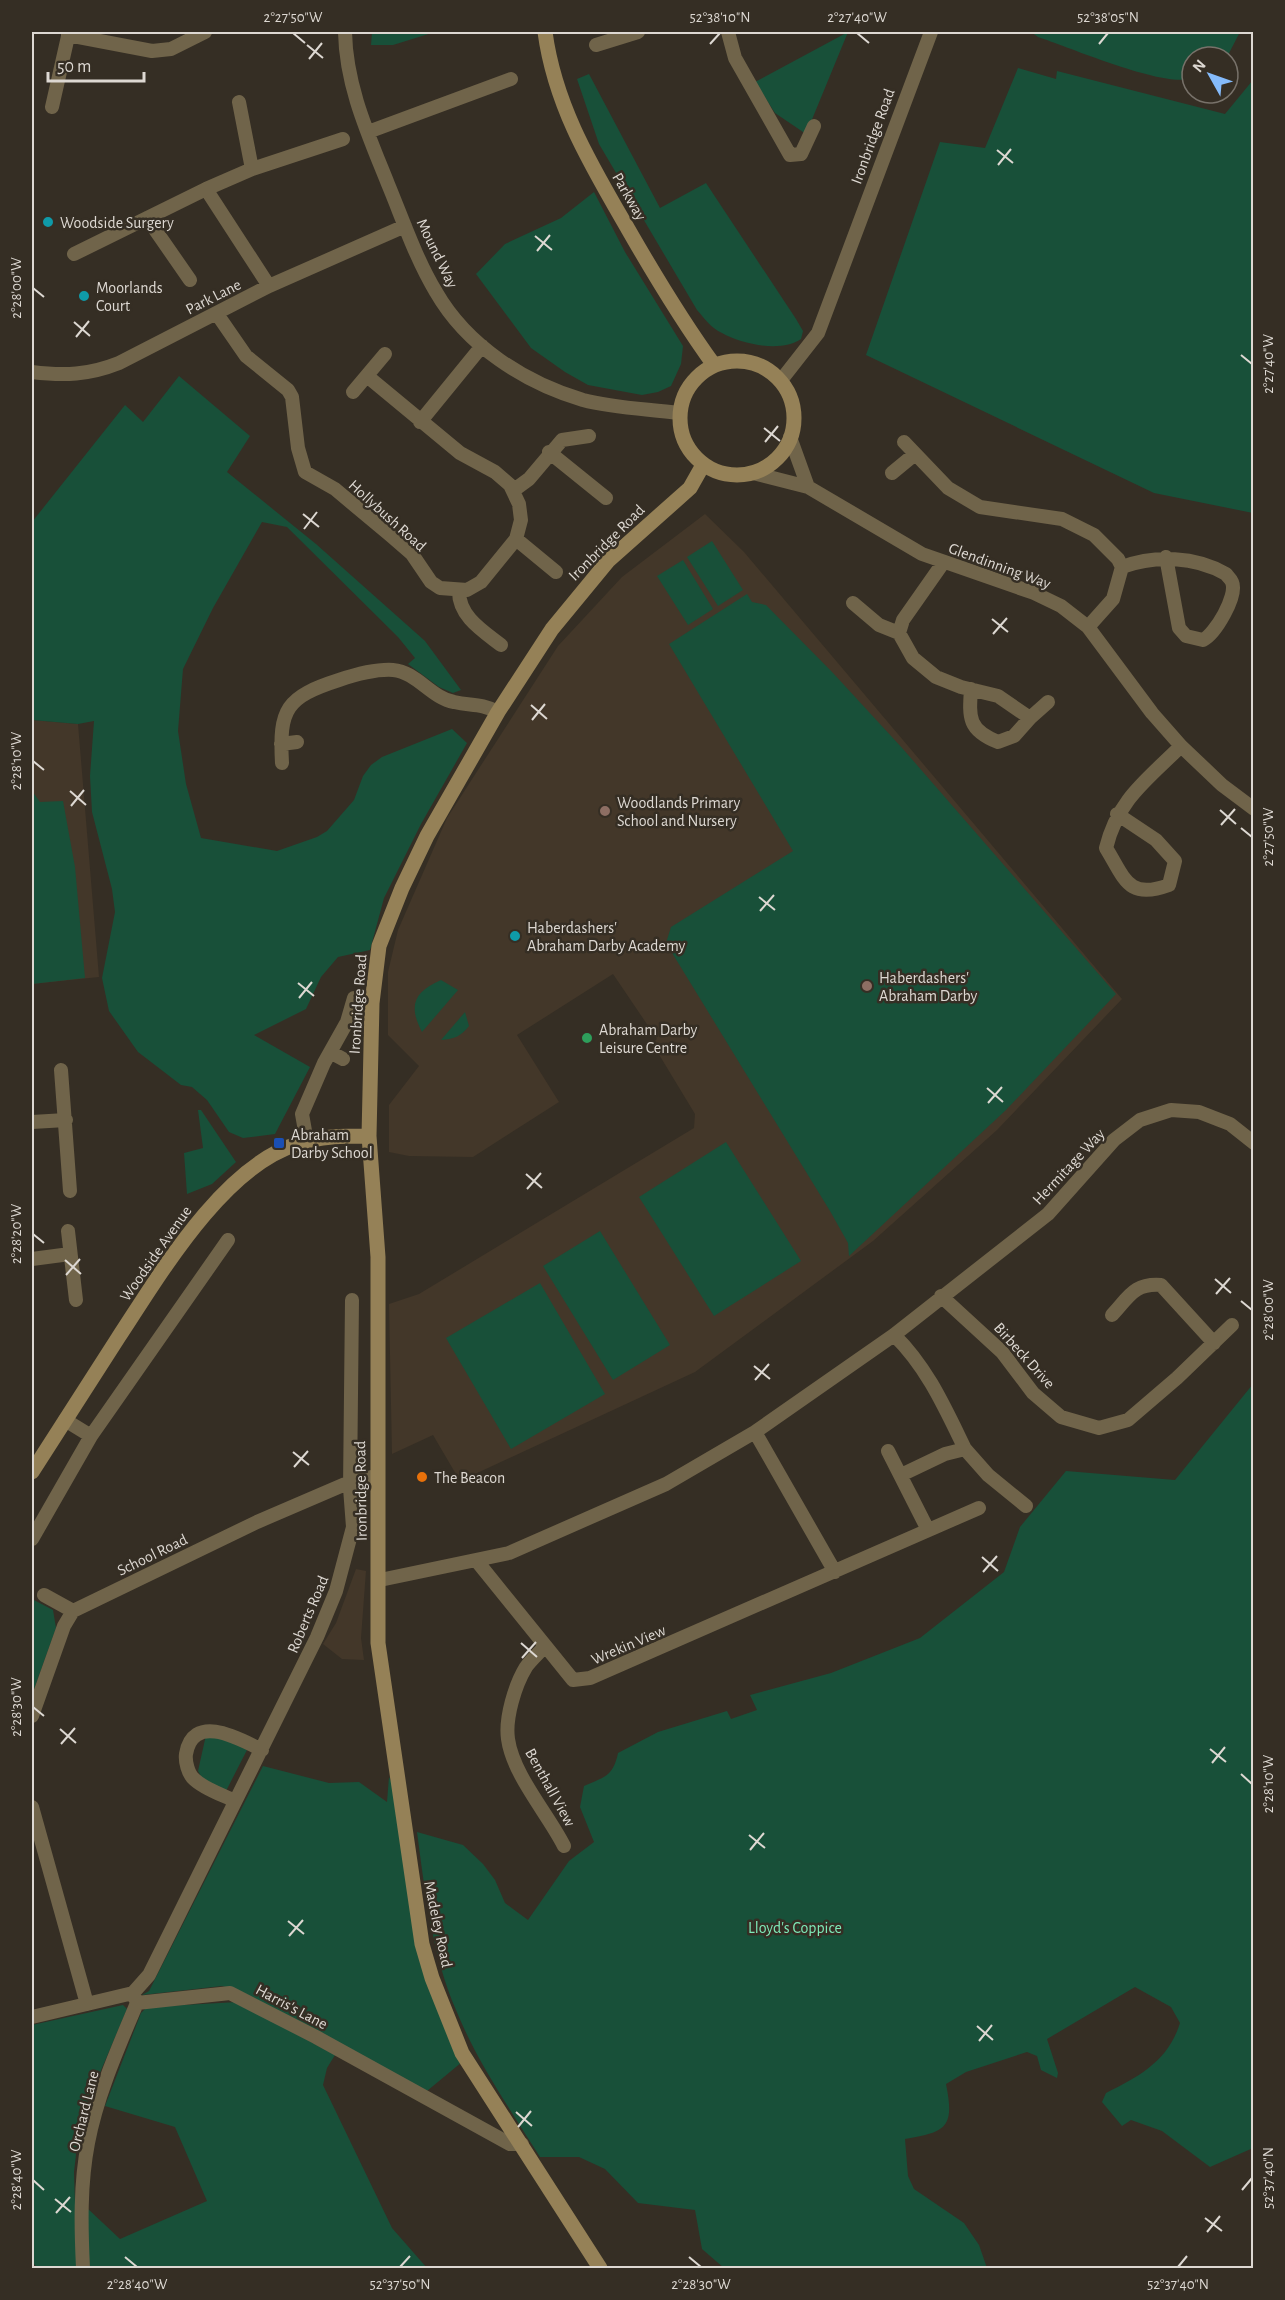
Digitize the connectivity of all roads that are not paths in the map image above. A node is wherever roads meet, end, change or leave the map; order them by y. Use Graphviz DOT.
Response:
graph roads {
  1 [pos="205,32"];
  2 [pos="345,32"];
  3 [pos="545,32"];
  4 [pos="638,32"];
  5 [pos="728,32"];
  6 [pos="931,32"];
  7 [pos="68,33"];
  8 [pos="596,45"];
  9 [pos="511,79"];
  10 [pos="239,102"];
  11 [pos="52,107"];
  12 [pos="814,126"];
  13 [pos="368,132"];
  14 [pos="343,139"];
  15 [pos="252,170"];
  16 [pos="206,189"];
  17 [pos="147,218"];
  18 [pos="405,226"];
  19 [pos="74,254"];
  20 [pos="190,280"];
  21 [pos="269,286"];
  22 [pos="217,314"];
  23 [pos="482,346"];
  24 [pos="385,354"];
  25 [pos="714,365"];
  26 [pos="32,372"];
  27 [pos="367,376"];
  28 [pos="782,379"];
  29 [pos="353,392"];
  30 [pos="678,413"];
  31 [pos="420,422"];
  32 [pos="589,436"];
  33 [pos="790,437"];
  34 [pos="904,442"];
  35 [pos="549,452"];
  36 [pos="915,454"];
  37 [pos="703,465"];
  38 [pos="753,473"];
  39 [pos="892,473"];
  40 [pos="808,487"];
  41 [pos="514,490"];
  42 [pos="606,498"];
  43 [pos="516,539"];
  44 [pos="1166,558"];
  45 [pos="943,563"];
  46 [pos="1122,567"];
  47 [pos="556,572"];
  48 [pos="459,590"];
  49 [pos="854,603"];
  50 [pos="1088,627"];
  51 [pos="899,633"];
  52 [pos="501,645"];
  53 [pos="971,689"];
  54 [pos="1047,702"];
  55 [pos="498,712"];
  56 [pos="1030,718"];
  57 [pos="297,742"];
  58 [pos="281,744"];
  59 [pos="1181,746"];
  60 [pos="282,763"];
  61 [pos="1254,809"];
  62 [pos="1117,814"];
  63 [pos="354,998"];
  64 [pos="330,1052"];
  65 [pos="344,1059"];
  66 [pos="61,1070"];
  67 [pos="66,1120"];
  68 [pos="32,1122"];
  69 [pos="369,1136"];
  70 [pos="307,1142"];
  71 [pos="1254,1143"];
  72 [pos="70,1191"];
  73 [pos="68,1231"];
  74 [pos="228,1240"];
  75 [pos="70,1254"];
  76 [pos="32,1258"];
  77 [pos="941,1296"];
  78 [pos="76,1300"];
  79 [pos="352,1300"];
  80 [pos="1112,1315"];
  81 [pos="1232,1325"];
  82 [pos="894,1335"];
  83 [pos="1214,1343"];
  84 [pos="65,1420"];
  85 [pos="755,1432"];
  86 [pos="91,1436"];
  87 [pos="965,1449"];
  88 [pos="888,1450"];
  89 [pos="32,1472"];
  90 [pos="901,1475"];
  91 [pos="376,1476"];
  92 [pos="350,1482"];
  93 [pos="1026,1506"];
  94 [pos="979,1508"];
  95 [pos="927,1528"];
  96 [pos="32,1539"];
  97 [pos="477,1560"];
  98 [pos="835,1572"];
  99 [pos="380,1580"];
  100 [pos="44,1595"];
  101 [pos="73,1611"];
  102 [pos="545,1646"];
  103 [pos="32,1716"];
  104 [pos="262,1750"];
  105 [pos="235,1801"];
  106 [pos="32,1806"];
  107 [pos="564,1846"];
  108 [pos="135,1998"];
  109 [pos="87,2004"];
  110 [pos="32,2017"];
  111 [pos="522,2144"];
  112 [pos="83,2268"];
  113 [pos="600,2268"];
  1 -- 7 [label="street"];
  2 -- 13 [label="street, Mound Way"];
  3 -- 25 [label="main road, Parkway"];
  4 -- 8 [label="street"];
  5 -- 12 [label="street"];
  6 -- 28 [label="street, Ironbridge Road"];
  7 -- 11 [label="street"];
  9 -- 13 [label="street"];
  10 -- 15 [label="street"];
  13 -- 18 [label="street, Mound Way"];
  14 -- 15 [label="street"];
  15 -- 16 [label="street"];
  16 -- 17 [label="street"];
  16 -- 21 [label="street"];
  17 -- 19 [label="street"];
  17 -- 20 [label="street"];
  18 -- 21 [label="street, Park Lane"];
  18 -- 23 [label="street, Mound Way"];
  21 -- 22 [label="street, Park Lane"];
  22 -- 26 [label="street, Park Lane"];
  22 -- 48 [label="street, Hollybush Road"];
  23 -- 30 [label="street, Mound Way"];
  23 -- 31 [label="street"];
  24 -- 27 [label="street"];
  25 -- 28 [label="main road"];
  25 -- 30 [label="main road"];
  27 -- 29 [label="street"];
  27 -- 31 [label="street"];
  28 -- 33 [label="main road"];
  30 -- 37 [label="main road"];
  31 -- 41 [label="street"];
  32 -- 35 [label="street"];
  33 -- 38 [label="main road"];
  33 -- 40 [label="street"];
  34 -- 36 [label="street"];
  35 -- 41 [label="street"];
  35 -- 42 [label="street"];
  36 -- 39 [label="street"];
  36 -- 46 [label="street"];
  37 -- 38 [label="main road"];
  37 -- 55 [label="main road, Ironbridge Road"];
  38 -- 40 [label="street, Glendinning Way"];
  40 -- 45 [label="street, Glendinning Way"];
  41 -- 43 [label="street"];
  43 -- 47 [label="street"];
  43 -- 48 [label="street"];
  44 -- 44 [label="street"];
  44 -- 46 [label="street"];
  45 -- 50 [label="street, Glendinning Way"];
  45 -- 51 [label="street"];
  46 -- 50 [label="street"];
  48 -- 52 [label="street"];
  49 -- 51 [label="street"];
  50 -- 59 [label="street, Glendinning Way"];
  51 -- 53 [label="street"];
  53 -- 56 [label="street"];
  53 -- 56 [label="street"];
  54 -- 56 [label="street"];
  55 -- 58 [label="street"];
  55 -- 69 [label="main road, Ironbridge Road"];
  57 -- 58 [label="street"];
  58 -- 60 [label="street"];
  59 -- 61 [label="street, Glendinning Way"];
  59 -- 62 [label="street"];
  62 -- 62 [label="street"];
  63 -- 64 [label="street"];
  64 -- 65 [label="street"];
  64 -- 70 [label="street"];
  66 -- 67 [label="street"];
  67 -- 68 [label="street"];
  67 -- 72 [label="street"];
  69 -- 70 [label="main road, Woodside Avenue"];
  69 -- 91 [label="main road, Ironbridge Road"];
  70 -- 84 [label="main road, Woodside Avenue"];
  71 -- 77 [label="street, Hermitage Way"];
  73 -- 75 [label="street"];
  74 -- 86 [label="street"];
  75 -- 76 [label="street"];
  75 -- 78 [label="street"];
  77 -- 82 [label="street, Hermitage Way"];
  77 -- 83 [label="street, Birbeck Drive"];
  79 -- 92 [label="street"];
  80 -- 83 [label="street"];
  81 -- 83 [label="street, Birbeck Drive"];
  82 -- 85 [label="street"];
  82 -- 87 [label="street"];
  84 -- 86 [label="street"];
  84 -- 89 [label="main road, Woodside Avenue"];
  85 -- 97 [label="street"];
  85 -- 98 [label="street"];
  86 -- 96 [label="street"];
  87 -- 90 [label="street"];
  87 -- 93 [label="street"];
  88 -- 90 [label="street"];
  90 -- 95 [label="street"];
  91 -- 92 [label="street, School Road"];
  91 -- 99 [label="main road, Ironbridge Road"];
  92 -- 101 [label="street, School Road"];
  92 -- 104 [label="street, Roberts Road"];
  94 -- 95 [label="street, Wrekin View"];
  95 -- 98 [label="street, Wrekin View"];
  97 -- 99 [label="street"];
  97 -- 102 [label="street, Wrekin View"];
  98 -- 102 [label="street, Wrekin View"];
  99 -- 111 [label="main road, Madeley Road"];
  100 -- 101 [label="street"];
  101 -- 103 [label="street"];
  102 -- 107 [label="street, Benthall View"];
  104 -- 105 [label="street, Roberts Road"];
  104 -- 105 [label="street"];
  105 -- 108 [label="street, Roberts Road"];
  106 -- 109 [label="street"];
  108 -- 109 [label="street, Harris's Lane"];
  108 -- 111 [label="street, Harris's Lane"];
  108 -- 112 [label="street, Orchard Lane"];
  109 -- 110 [label="street, Harris's Lane"];
  111 -- 113 [label="main road, Madeley Road"];
}
